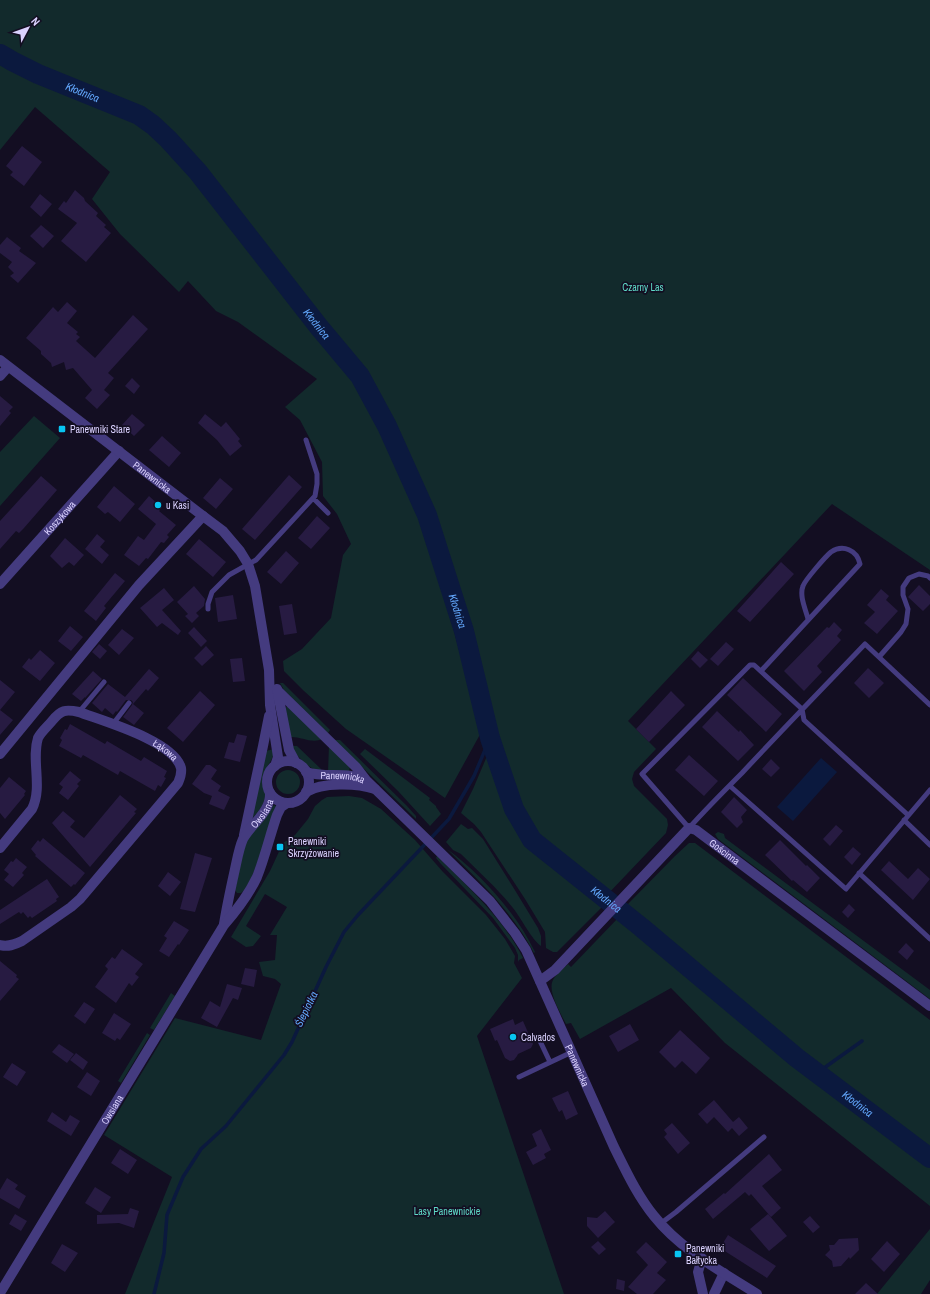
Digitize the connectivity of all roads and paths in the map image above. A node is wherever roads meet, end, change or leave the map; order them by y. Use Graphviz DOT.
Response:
graph roads {
  1 [pos="0,360"];
  2 [pos="8,367"];
  3 [pos="0,376"];
  4 [pos="306,440"];
  5 [pos="119,451"];
  6 [pos="313,498"];
  7 [pos="328,512"];
  8 [pos="203,516"];
  9 [pos="248,564"];
  10 [pos="930,578"];
  11 [pos="0,584"];
  12 [pos="208,609"];
  13 [pos="808,620"];
  14 [pos="879,657"];
  15 [pos="269,670"];
  16 [pos="760,671"];
  17 [pos="104,682"];
  18 [pos="277,690"];
  19 [pos="129,703"];
  20 [pos="270,705"];
  21 [pos="930,705"];
  22 [pos="802,709"];
  23 [pos="79,712"];
  24 [pos="112,725"];
  25 [pos="0,754"];
  26 [pos="296,763"];
  27 [pos="276,766"];
  28 [pos="306,772"];
  29 [pos="371,786"];
  30 [pos="730,786"];
  31 [pos="930,790"];
  32 [pos="306,792"];
  33 [pos="270,793"];
  34 [pos="287,803"];
  35 [pos="908,815"];
  36 [pos="904,820"];
  37 [pos="689,828"];
  38 [pos="242,841"];
  39 [pos="2,842"];
  40 [pos="930,845"];
  41 [pos="860,873"];
  42 [pos="231,889"];
  43 [pos="245,898"];
  44 [pos="224,925"];
  45 [pos="930,939"];
  46 [pos="0,945"];
  47 [pos="540,981"];
  48 [pos="930,1006"];
  49 [pos="539,1039"];
  50 [pos="572,1052"];
  51 [pos="550,1062"];
  52 [pos="519,1077"];
  53 [pos="764,1136"];
  54 [pos="660,1224"];
  55 [pos="702,1258"];
  56 [pos="724,1273"];
  57 [pos="0,1293"];
  58 [pos="703,1294"];
  59 [pos="714,1294"];
  60 [pos="757,1294"];
  1 -- 2 [label="street, Panewnicka"];
  2 -- 3 [label="street"];
  2 -- 5 [label="street, Panewnicka"];
  4 -- 6 [label="lane"];
  5 -- 8 [label="street, Panewnicka"];
  5 -- 11 [label="street, Koszykowa"];
  6 -- 7 [label="lane"];
  6 -- 9 [label="lane"];
  8 -- 9 [label="street, Panewnicka"];
  8 -- 25 [label="street"];
  9 -- 12 [label="lane"];
  9 -- 15 [label="street, Panewnicka"];
  10 -- 14 [label="lane"];
  13 -- 13 [label="lane"];
  13 -- 16 [label="lane"];
  14 -- 21 [label="lane"];
  14 -- 22 [label="lane"];
  15 -- 18 [label="street, Panewnicka"];
  15 -- 20 [label="street, Panewnicka"];
  16 -- 22 [label="lane"];
  16 -- 37 [label="lane"];
  17 -- 23 [label="lane"];
  18 -- 26 [label="street, Panewnicka"];
  18 -- 29 [label="street"];
  19 -- 24 [label="lane"];
  20 -- 27 [label="street, Panewnicka"];
  20 -- 38 [label="street"];
  22 -- 30 [label="lane"];
  22 -- 35 [label="lane"];
  23 -- 24 [label="street, Łąkowa"];
  23 -- 39 [label="street, Łąkowa"];
  24 -- 46 [label="street, Łąkowa"];
  26 -- 27 [label="street"];
  26 -- 28 [label="street"];
  27 -- 33 [label="street"];
  28 -- 29 [label="street, Panewnicka"];
  28 -- 32 [label="street"];
  29 -- 32 [label="street, Panewnicka"];
  29 -- 47 [label="street, Panewnicka"];
  30 -- 37 [label="lane"];
  30 -- 41 [label="lane"];
  31 -- 35 [label="lane"];
  32 -- 34 [label="street"];
  33 -- 34 [label="street"];
  33 -- 38 [label="street, Owsiana"];
  34 -- 43 [label="street, Owsiana"];
  35 -- 36 [label="lane"];
  36 -- 40 [label="lane"];
  36 -- 41 [label="lane"];
  37 -- 47 [label="street"];
  37 -- 48 [label="street, Gościnna"];
  38 -- 42 [label="street, Owsiana"];
  41 -- 45 [label="lane"];
  42 -- 43 [label="street"];
  42 -- 44 [label="street, Owsiana"];
  43 -- 44 [label="street, Owsiana"];
  44 -- 57 [label="street, Owsiana"];
  47 -- 50 [label="street, Panewnicka"];
  49 -- 51 [label="lane"];
  50 -- 51 [label="lane"];
  50 -- 54 [label="street, Panewnicka"];
  51 -- 52 [label="lane"];
  53 -- 54 [label="lane"];
  54 -- 55 [label="street, Panewnicka"];
  55 -- 56 [label="street, Panewnicka"];
  55 -- 58 [label="street"];
  56 -- 59 [label="street"];
  56 -- 60 [label="street, Panewnicka"];
}
